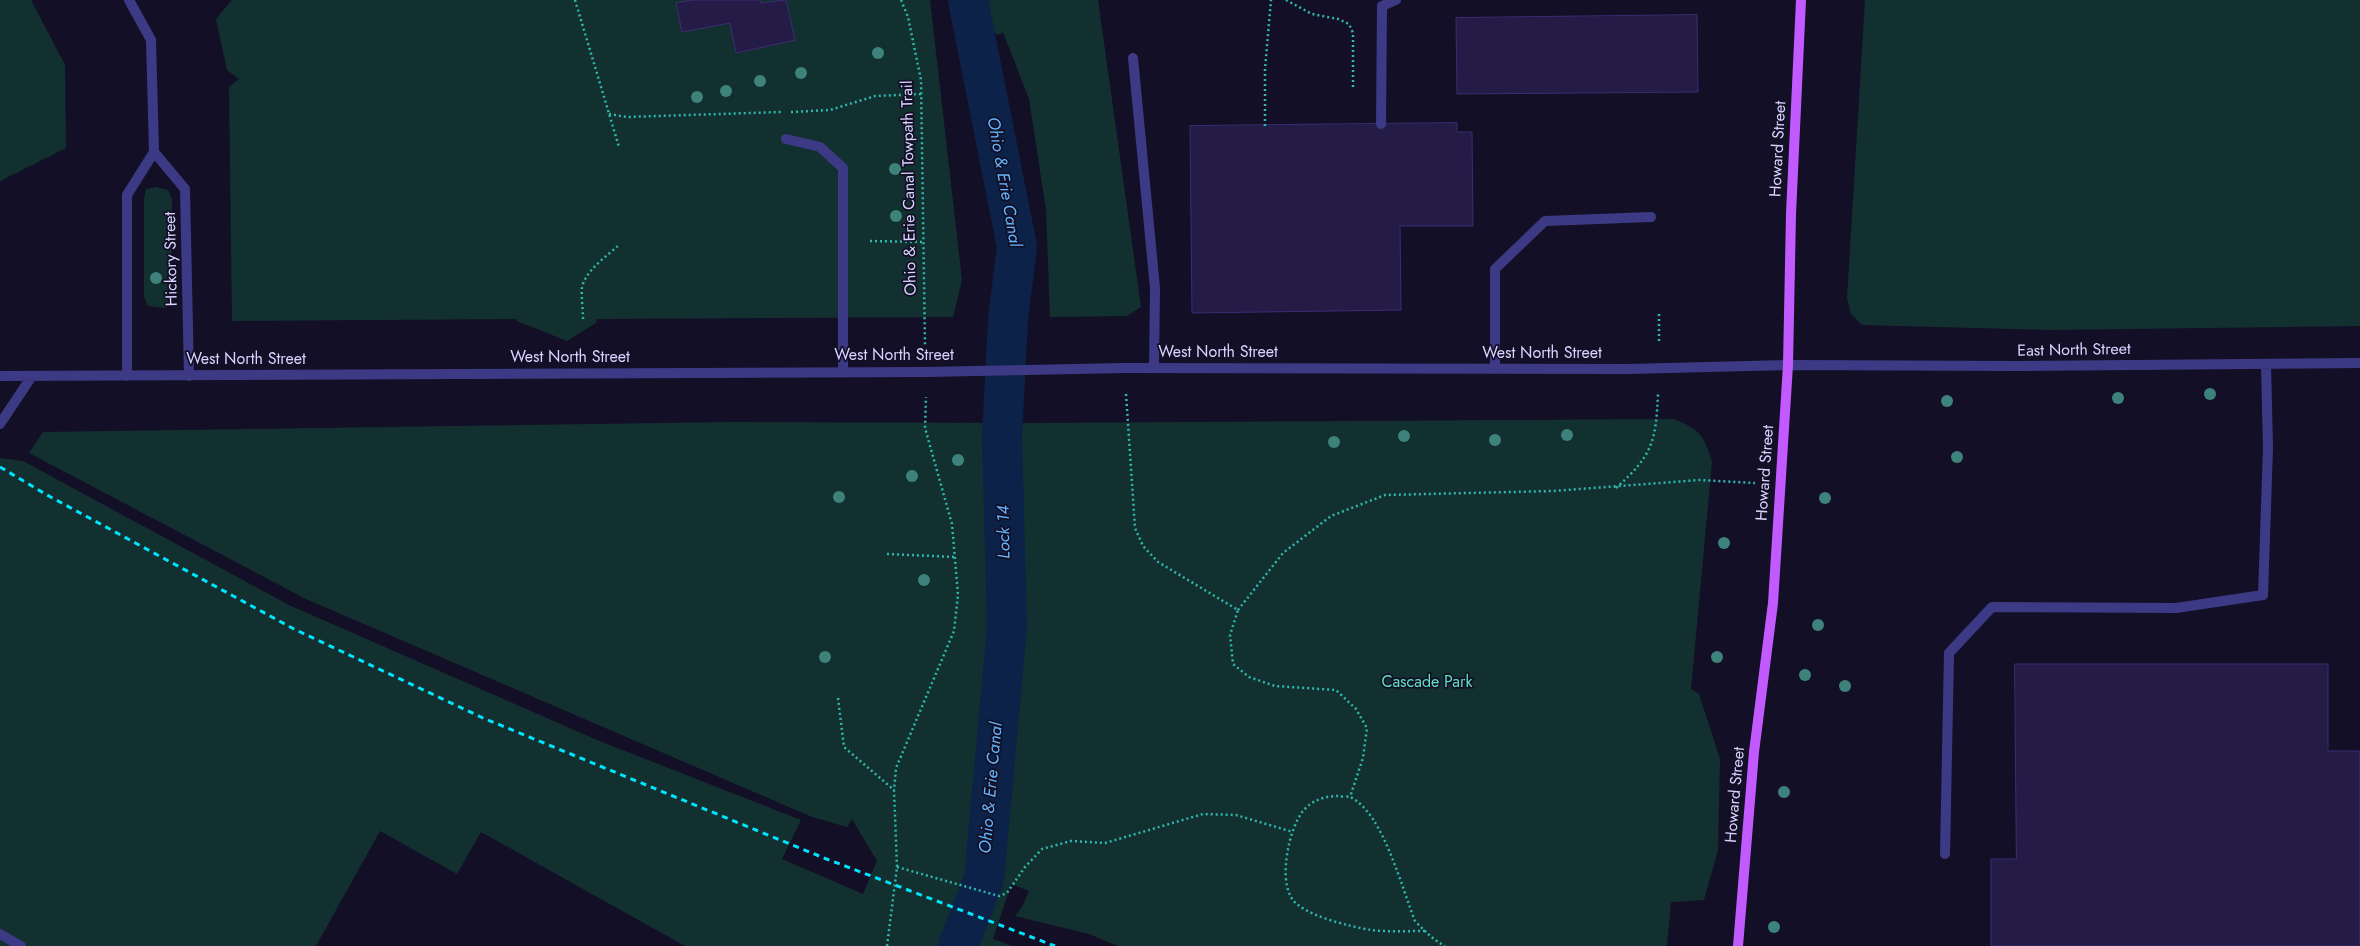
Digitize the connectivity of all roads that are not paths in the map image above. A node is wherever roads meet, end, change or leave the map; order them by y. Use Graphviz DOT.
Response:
graph roads {
  1 [pos="129,0"];
  2 [pos="1396,0"];
  3 [pos="1801,0"];
  4 [pos="1133,58"];
  5 [pos="1381,124"];
  6 [pos="786,139"];
  7 [pos="154,152"];
  8 [pos="1651,217"];
  9 [pos="2360,363"];
  10 [pos="2266,364"];
  11 [pos="1788,365"];
  12 [pos="1154,368"];
  13 [pos="1495,369"];
  14 [pos="843,371"];
  15 [pos="0,376"];
  16 [pos="32,376"];
  17 [pos="127,376"];
  18 [pos="189,376"];
  19 [pos="0,424"];
  20 [pos="1945,854"];
  21 [pos="0,934"];
  22 [pos="21,946"];
  23 [pos="1738,946"];
  1 -- 7 [label="street"];
  2 -- 5 [label="street"];
  3 -- 11 [label="main road, Howard Street"];
  4 -- 12 [label="street"];
  6 -- 14 [label="street"];
  7 -- 17 [label="street"];
  7 -- 18 [label="street, Hickory Street"];
  8 -- 13 [label="street"];
  9 -- 10 [label="street, East North Street"];
  10 -- 11 [label="street, East North Street"];
  10 -- 20 [label="street"];
  11 -- 13 [label="street, West North Street"];
  11 -- 23 [label="main road, Howard Street"];
  12 -- 13 [label="street, West North Street"];
  12 -- 14 [label="street, West North Street"];
  14 -- 18 [label="street, West North Street"];
  15 -- 16 [label="street, West North Street"];
  16 -- 17 [label="street, West North Street"];
  16 -- 19 [label="street"];
  17 -- 18 [label="street, West North Street"];
  21 -- 22 [label="street"];
}
